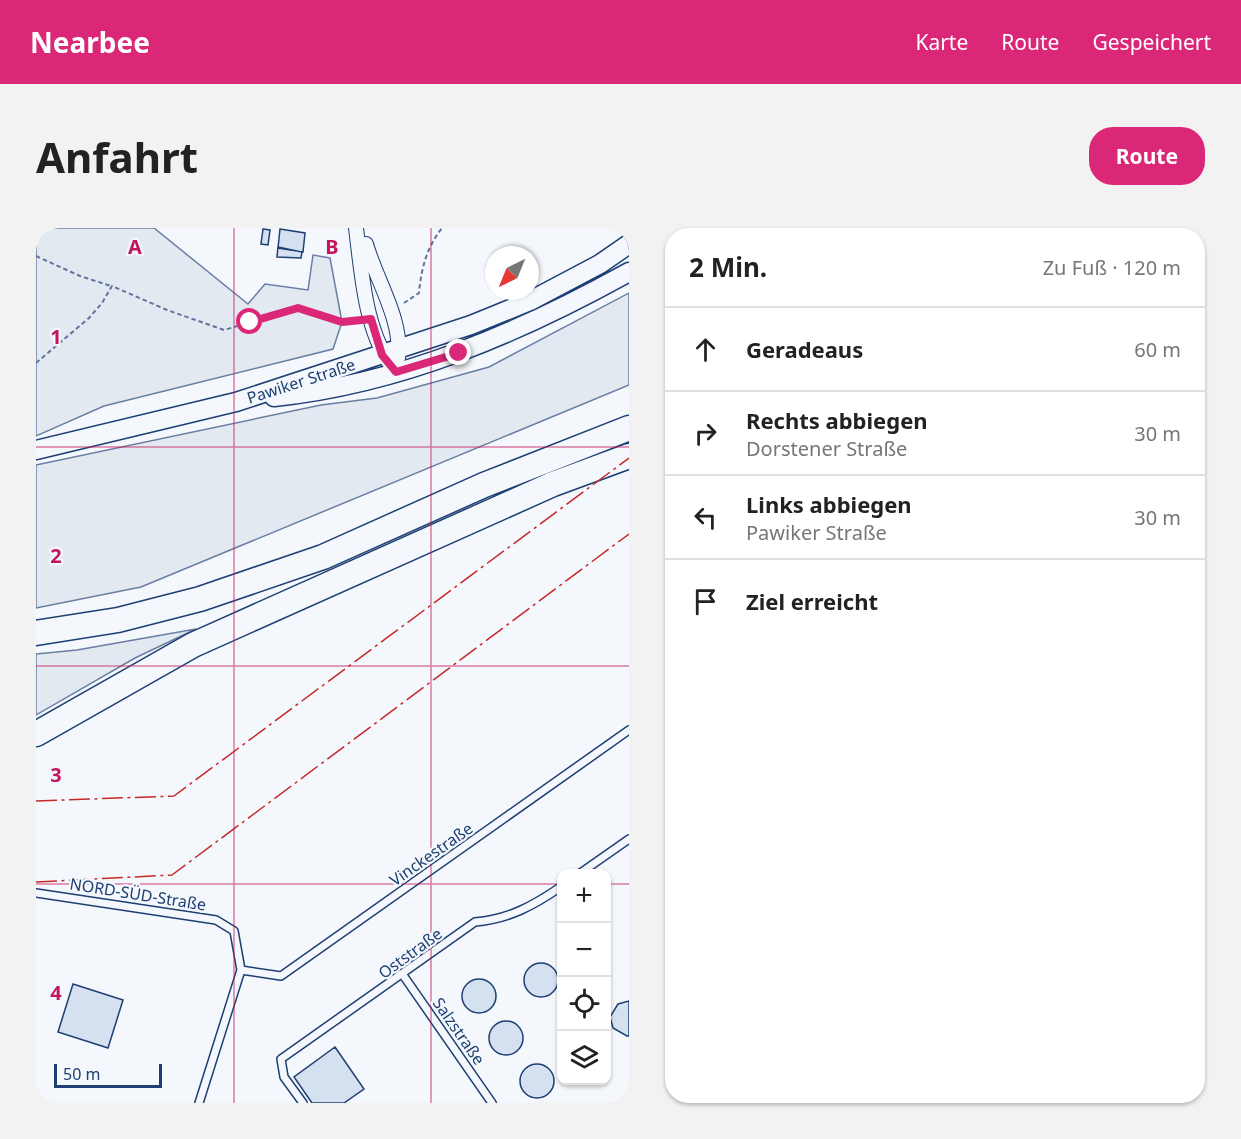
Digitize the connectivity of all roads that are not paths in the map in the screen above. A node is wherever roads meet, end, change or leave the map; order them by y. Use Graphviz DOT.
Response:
graph roads {
  1 [pos="356,228"];
  2 [pos="362,228"];
  3 [pos="629,244"];
  4 [pos="629,272"];
  5 [pos="390,352"];
  6 [pos="396,372"];
  7 [pos="236,402"];
  8 [pos="629,428"];
  9 [pos="36,450"];
  10 [pos="629,456"];
  11 [pos="36,633"];
  12 [pos="629,730"];
  13 [pos="36,734"];
  14 [pos="629,839"];
  15 [pos="585,869"];
  16 [pos="557,889"];
  17 [pos="36,893"];
  18 [pos="241,970"];
  19 [pos="403,975"];
  20 [pos="199,1103"];
  21 [pos="303,1103"];
  22 [pos="492,1103"];
  1 -- 5 [label="street"];
  2 -- 5 [label="street"];
  3 -- 5 [label="street, Pawiker Straße"];
  4 -- 6 [label="street, Pawiker Straße"];
  5 -- 6 [label="street"];
  5 -- 7 [label="street, Pawiker Straße"];
  6 -- 7 [label="street, Pawiker Straße"];
  7 -- 9 [label="street, Pawiker Straße"];
  8 -- 11 [label="highway"];
  10 -- 13 [label="highway"];
  12 -- 18 [label="lane, Vinckestraße"];
  14 -- 15 [label="lane"];
  16 -- 19 [label="lane, Oststraße"];
  17 -- 18 [label="lane, NORD-SÜD-Straße"];
  18 -- 20 [label="lane, NORD-SÜD-Straße"];
  19 -- 21 [label="lane, Oststraße"];
  19 -- 22 [label="lane, Salzstraße"];
}
